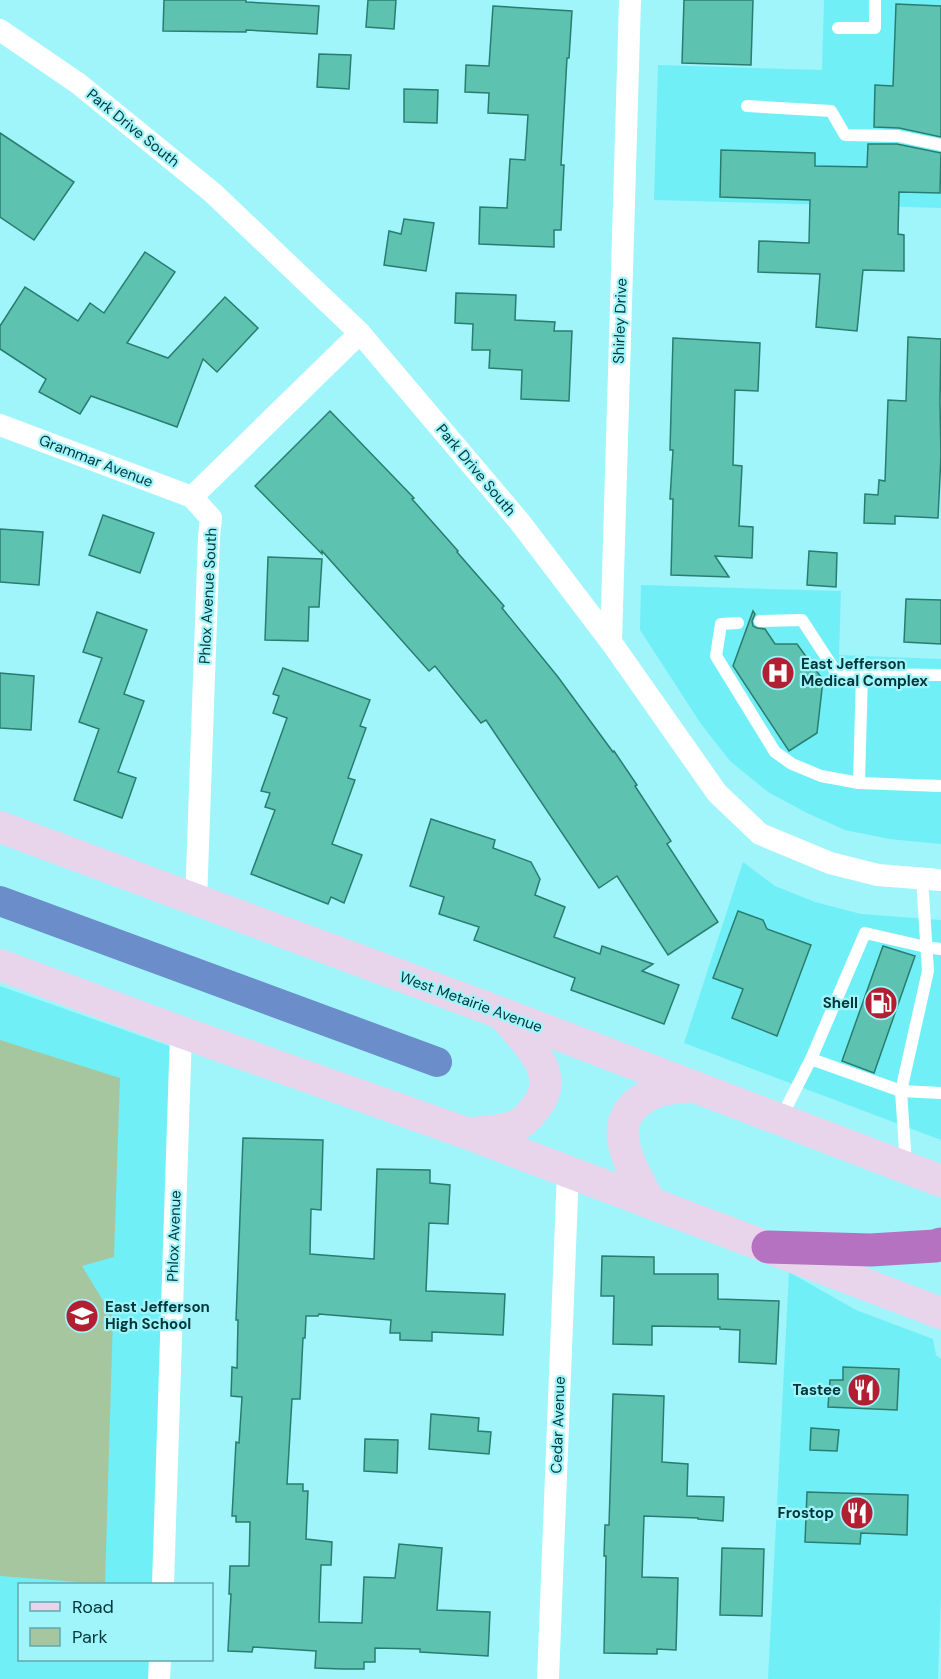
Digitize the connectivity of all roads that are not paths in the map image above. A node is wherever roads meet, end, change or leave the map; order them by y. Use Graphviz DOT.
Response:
graph roads {
  1 [pos="630,0"];
  2 [pos="875,0"];
  3 [pos="838,28"];
  4 [pos="0,30"];
  5 [pos="747,106"];
  6 [pos="941,145"];
  7 [pos="360,333"];
  8 [pos="0,425"];
  9 [pos="192,497"];
  10 [pos="760,621"];
  11 [pos="738,623"];
  12 [pos="610,642"];
  13 [pos="862,674"];
  14 [pos="941,675"];
  15 [pos="859,783"];
  16 [pos="941,786"];
  17 [pos="0,827"];
  18 [pos="931,880"];
  19 [pos="196,901"];
  20 [pos="926,947"];
  21 [pos="941,949"];
  22 [pos="0,965"];
  23 [pos="501,1013"];
  24 [pos="181,1032"];
  25 [pos="811,1059"];
  26 [pos="693,1086"];
  27 [pos="901,1091"];
  28 [pos="941,1093"];
  29 [pos="780,1119"];
  30 [pos="469,1134"];
  31 [pos="906,1167"];
  32 [pos="568,1171"];
  33 [pos="941,1181"];
  34 [pos="650,1202"];
  35 [pos="941,1244"];
  36 [pos="768,1246"];
  37 [pos="941,1313"];
  38 [pos="163,1583"];
  39 [pos="160,1661"];
  40 [pos="159,1679"];
  41 [pos="548,1679"];
  1 -- 12 [label="street, Shirley Drive"];
  2 -- 3 [label="lane"];
  4 -- 7 [label="street, Park Drive South"];
  5 -- 6 [label="lane"];
  7 -- 9 [label="street"];
  7 -- 12 [label="street, Park Drive South"];
  8 -- 9 [label="street, Grammar Avenue"];
  9 -- 19 [label="street, Phlox Avenue South"];
  10 -- 13 [label="lane"];
  11 -- 15 [label="lane"];
  12 -- 18 [label="street, Park Drive South"];
  13 -- 14 [label="lane"];
  13 -- 15 [label="lane"];
  15 -- 16 [label="lane"];
  17 -- 19 [label="main road, West Metairie Avenue"];
  18 -- 20 [label="lane"];
  19 -- 23 [label="main road, West Metairie Avenue"];
  20 -- 21 [label="lane"];
  20 -- 25 [label="lane"];
  20 -- 27 [label="lane"];
  22 -- 24 [label="main road"];
  23 -- 26 [label="main road, West Metairie Avenue"];
  23 -- 30 [label="main road"];
  24 -- 30 [label="main road"];
  24 -- 38 [label="street, Phlox Avenue"];
  25 -- 27 [label="lane"];
  25 -- 29 [label="lane"];
  26 -- 29 [label="main road, West Metairie Avenue"];
  26 -- 34 [label="main road"];
  27 -- 28 [label="lane"];
  27 -- 31 [label="lane"];
  29 -- 31 [label="main road, West Metairie Avenue"];
  30 -- 32 [label="main road"];
  31 -- 33 [label="main road, West Metairie Avenue"];
  32 -- 34 [label="main road"];
  32 -- 41 [label="street, Cedar Avenue"];
  34 -- 36 [label="main road"];
  35 -- 36 [label="highway"];
  36 -- 37 [label="main road"];
  39 -- 40 [label="street"];
}
